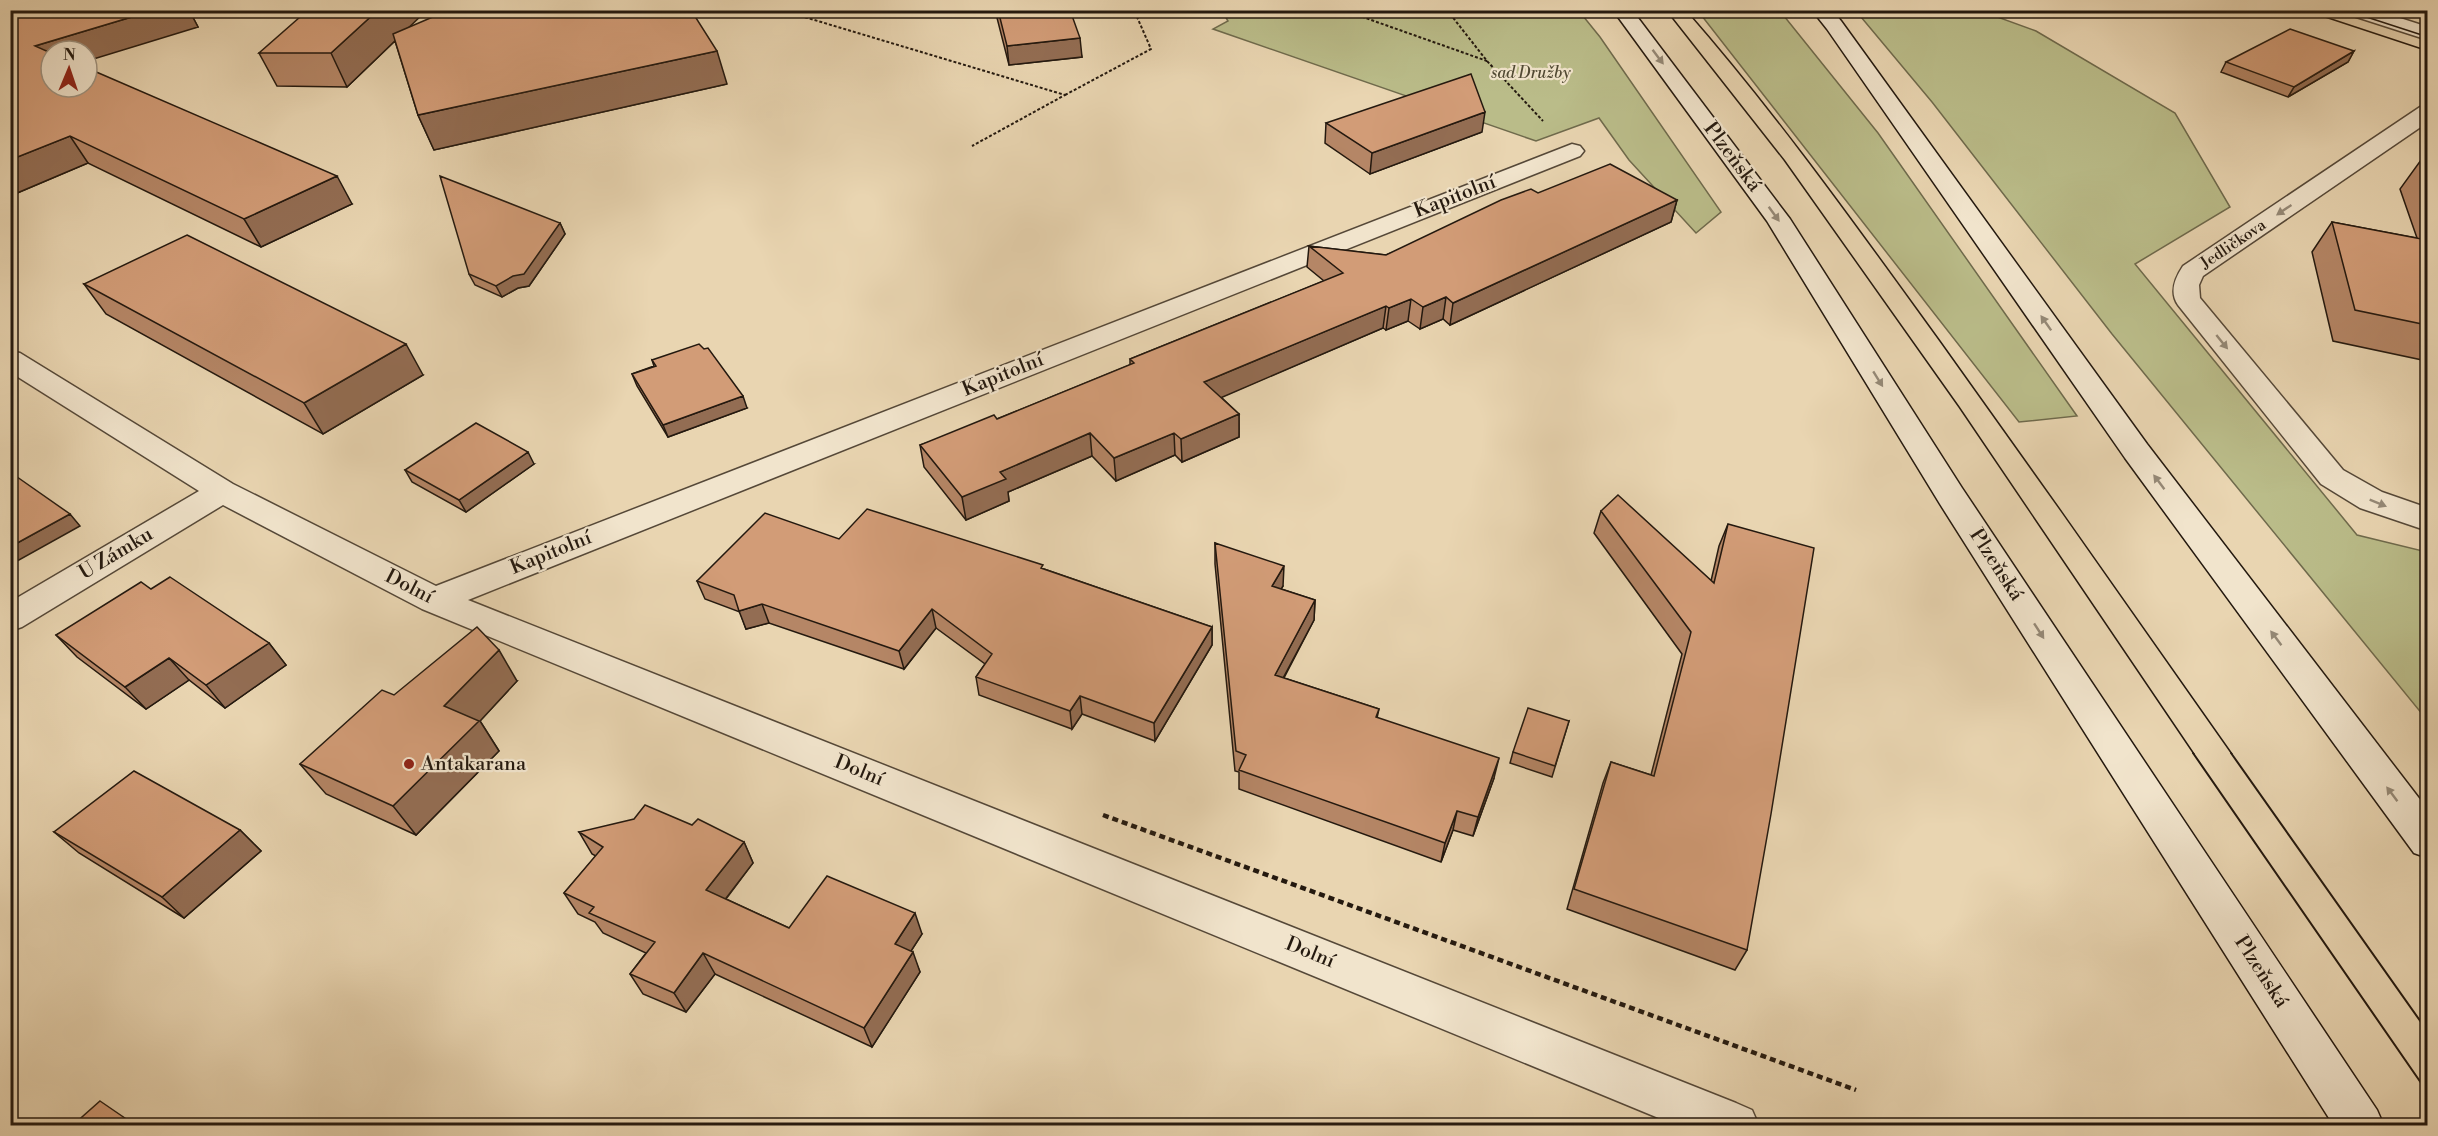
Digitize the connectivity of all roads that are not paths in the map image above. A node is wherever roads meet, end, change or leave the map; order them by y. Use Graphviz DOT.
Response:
graph roads {
  1 [pos="1622,10"];
  2 [pos="1821,10"];
  3 [pos="2354,10"];
  4 [pos="2427,34"];
  5 [pos="2427,112"];
  6 [pos="1572,151"];
  7 [pos="10,359"];
  8 [pos="222,491"];
  9 [pos="2427,520"];
  10 [pos="434,600"];
  11 [pos="10,618"];
  12 [pos="2427,841"];
  13 [pos="1736,1125"];
  14 [pos="2361,1125"];
  1 -- 14 [label="street, Plzeňská, one-way"];
  12 -- 2 [label="street, one-way"];
  3 -- 4 [label="street"];
  5 -- 9 [label="street, Jedličkova, one-way"];
  6 -- 10 [label="street, Kapitolní"];
  7 -- 8 [label="street, Dolní"];
  8 -- 10 [label="street, Dolní"];
  8 -- 11 [label="street, U Zámku"];
  10 -- 13 [label="street, Dolní"];
}
